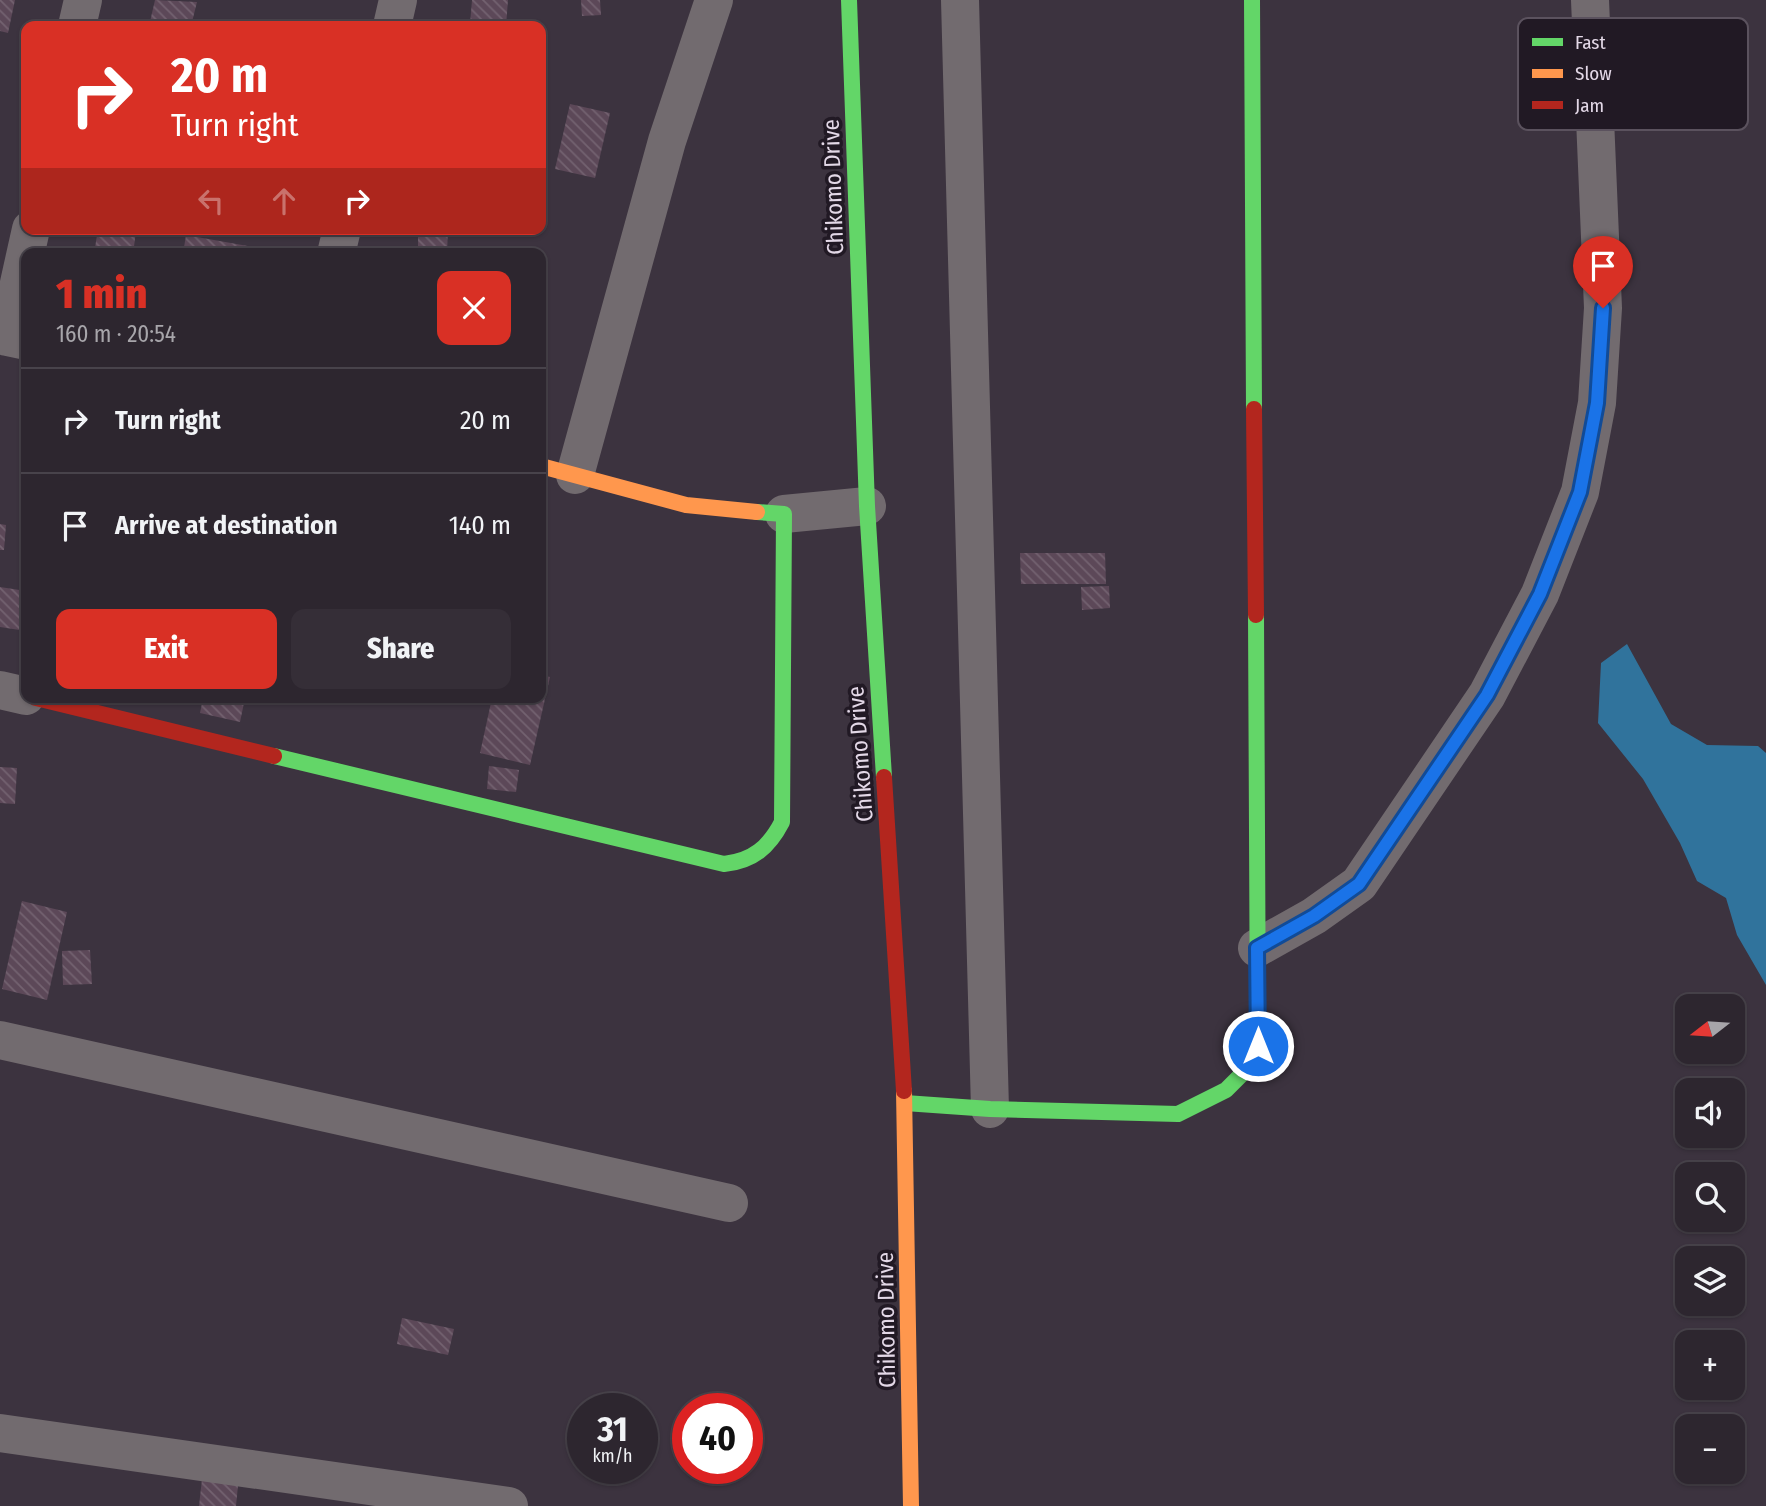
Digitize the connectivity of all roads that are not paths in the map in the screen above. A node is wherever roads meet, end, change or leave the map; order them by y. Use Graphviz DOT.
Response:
graph roads {
  1 [pos="83,0"];
  2 [pos="398,0"];
  3 [pos="714,0"];
  4 [pos="849,0"];
  5 [pos="960,0"];
  6 [pos="1252,0"];
  7 [pos="1590,0"];
  8 [pos="1591,18"];
  9 [pos="79,21"];
  10 [pos="393,21"];
  11 [pos="1595,130"];
  12 [pos="21,282"];
  13 [pos="8,344"];
  14 [pos="558,470"];
  15 [pos="867,506"];
  16 [pos="784,514"];
  17 [pos="0,690"];
  18 [pos="21,695"];
  19 [pos="57,703"];
  20 [pos="1257,948"];
  21 [pos="0,1040"];
  22 [pos="905,1103"];
  23 [pos="990,1109"];
  24 [pos="729,1203"];
  25 [pos="0,1433"];
  26 [pos="509,1506"];
  27 [pos="911,1506"];
  1 -- 9 [label="street"];
  2 -- 10 [label="street"];
  3 -- 14 [label="street"];
  4 -- 15 [label="street, Chikomo Drive"];
  5 -- 23 [label="street"];
  6 -- 20 [label="street"];
  7 -- 8 [label="street"];
  11 -- 20 [label="street"];
  12 -- 13 [label="street"];
  14 -- 16 [label="street"];
  15 -- 16 [label="street"];
  15 -- 22 [label="street, Chikomo Drive"];
  16 -- 19 [label="street"];
  17 -- 18 [label="street"];
  20 -- 23 [label="street"];
  21 -- 24 [label="street"];
  22 -- 23 [label="street"];
  22 -- 27 [label="street, Chikomo Drive"];
  25 -- 26 [label="street"];
}
